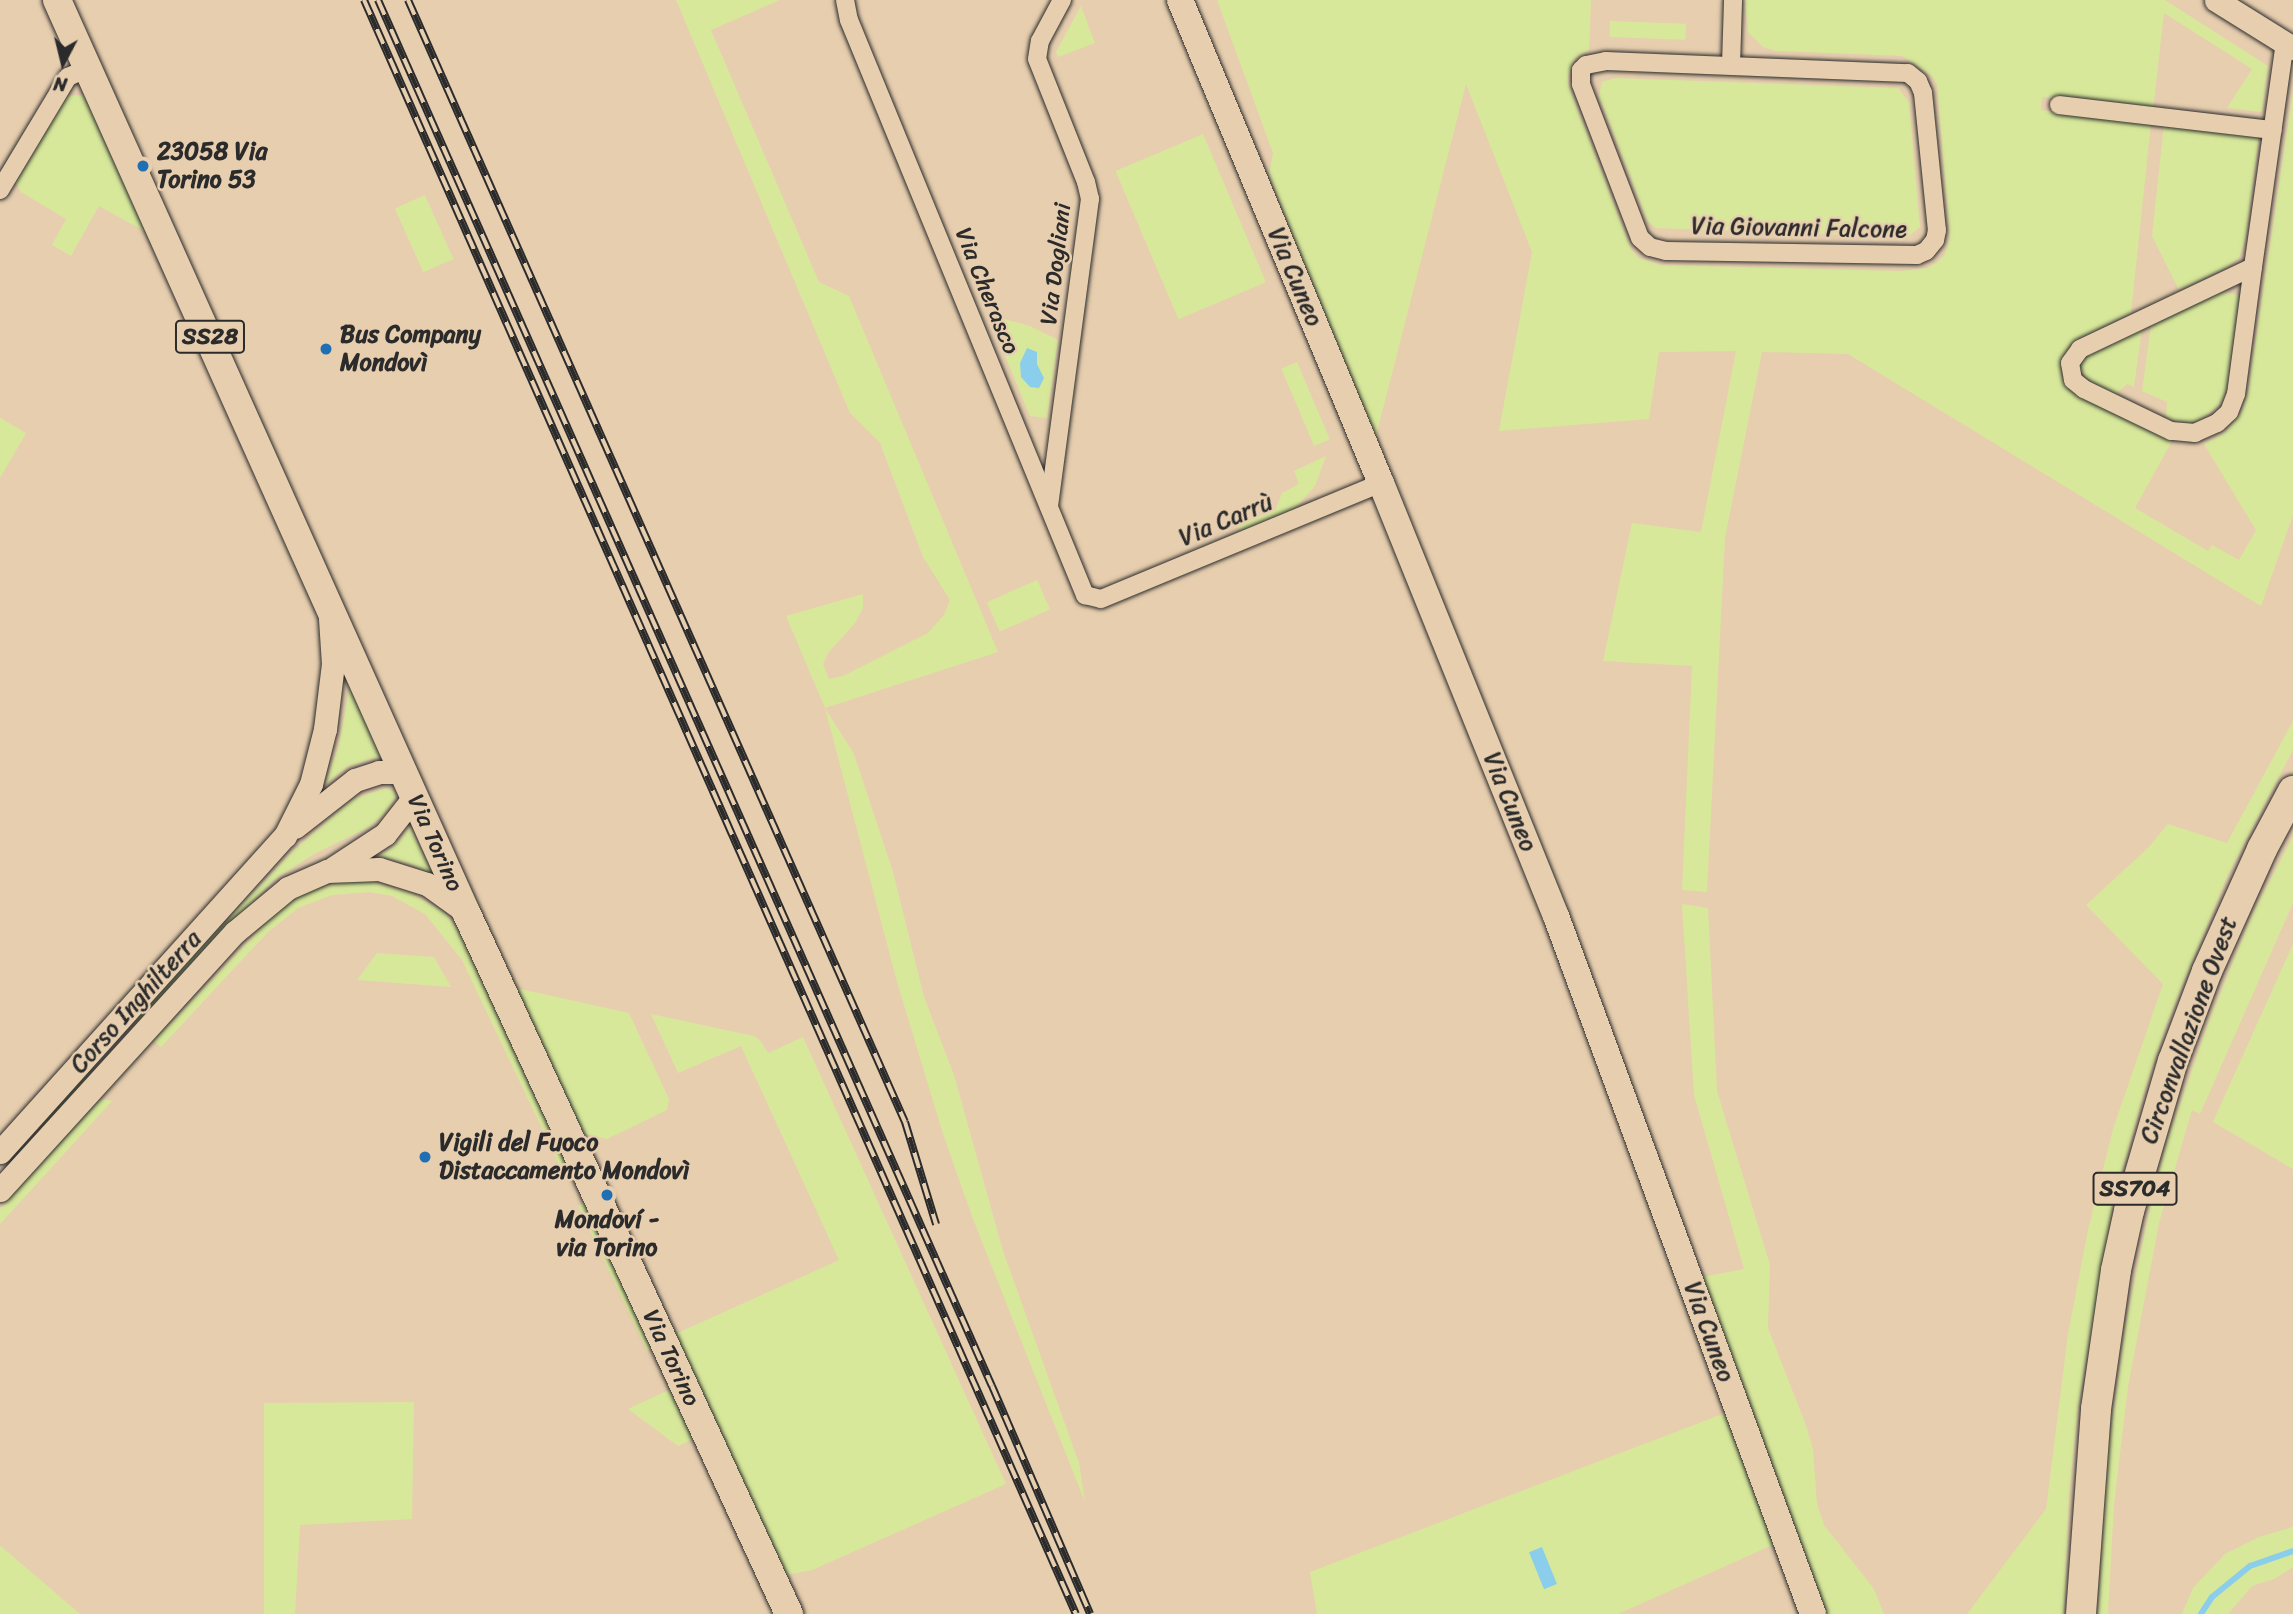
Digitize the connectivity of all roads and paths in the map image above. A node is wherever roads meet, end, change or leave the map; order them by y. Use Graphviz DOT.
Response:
graph roads {
  1 [pos="57,0"];
  2 [pos="845,0"];
  3 [pos="1062,0"];
  4 [pos="1180,0"];
  5 [pos="1733,0"];
  6 [pos="2216,0"];
  7 [pos="2289,45"];
  8 [pos="1731,65"];
  9 [pos="88,68"];
  10 [pos="2059,105"];
  11 [pos="2273,130"];
  12 [pos="0,190"];
  13 [pos="2253,267"];
  14 [pos="1381,483"];
  15 [pos="1049,507"];
  16 [pos="326,596"];
  17 [pos="1090,598"];
  18 [pos="409,785"];
  19 [pos="2293,791"];
  20 [pos="285,836"];
  21 [pos="327,872"];
  22 [pos="466,912"];
  23 [pos="88,1056"];
  24 [pos="107,1073"];
  25 [pos="0,1152"];
  26 [pos="0,1189"];
  27 [pos="789,1614"];
  28 [pos="1814,1614"];
  29 [pos="2081,1614"];
  1 -- 9 [label="main road, Via Torino / SS28"];
  2 -- 15 [label="street, Via Cherasco"];
  3 -- 15 [label="street, Via Dogliani"];
  4 -- 14 [label="main road, Via Cuneo"];
  5 -- 8 [label="street"];
  6 -- 7 [label="street"];
  7 -- 11 [label="street"];
  8 -- 8 [label="street, Via Giovanni Falcone"];
  9 -- 12 [label="street"];
  9 -- 16 [label="main road, Via Torino / SS28"];
  10 -- 11 [label="street"];
  11 -- 13 [label="street"];
  13 -- 13 [label="street"];
  14 -- 17 [label="street, Via Carrù"];
  14 -- 28 [label="main road, Via Cuneo"];
  15 -- 17 [label="street, Via Cherasco"];
  16 -- 18 [label="main road, Via Torino / SS28"];
  16 -- 20 [label="street, Corso Inghilterra"];
  18 -- 20 [label="street, Corso Inghilterra"];
  18 -- 21 [label="street, Corso Inghilterra"];
  18 -- 22 [label="main road, Via Torino / SS28"];
  19 -- 29 [label="highway, Circonvallazione Ovest / SS704"];
  20 -- 23 [label="street, Corso Inghilterra"];
  21 -- 22 [label="street, Corso Inghilterra"];
  21 -- 24 [label="street, Corso Inghilterra"];
  22 -- 27 [label="main road, Via Torino / SS28"];
  23 -- 24 [label="street"];
  23 -- 25 [label="street, Corso Inghilterra"];
  24 -- 26 [label="street, Corso Inghilterra"];
}
